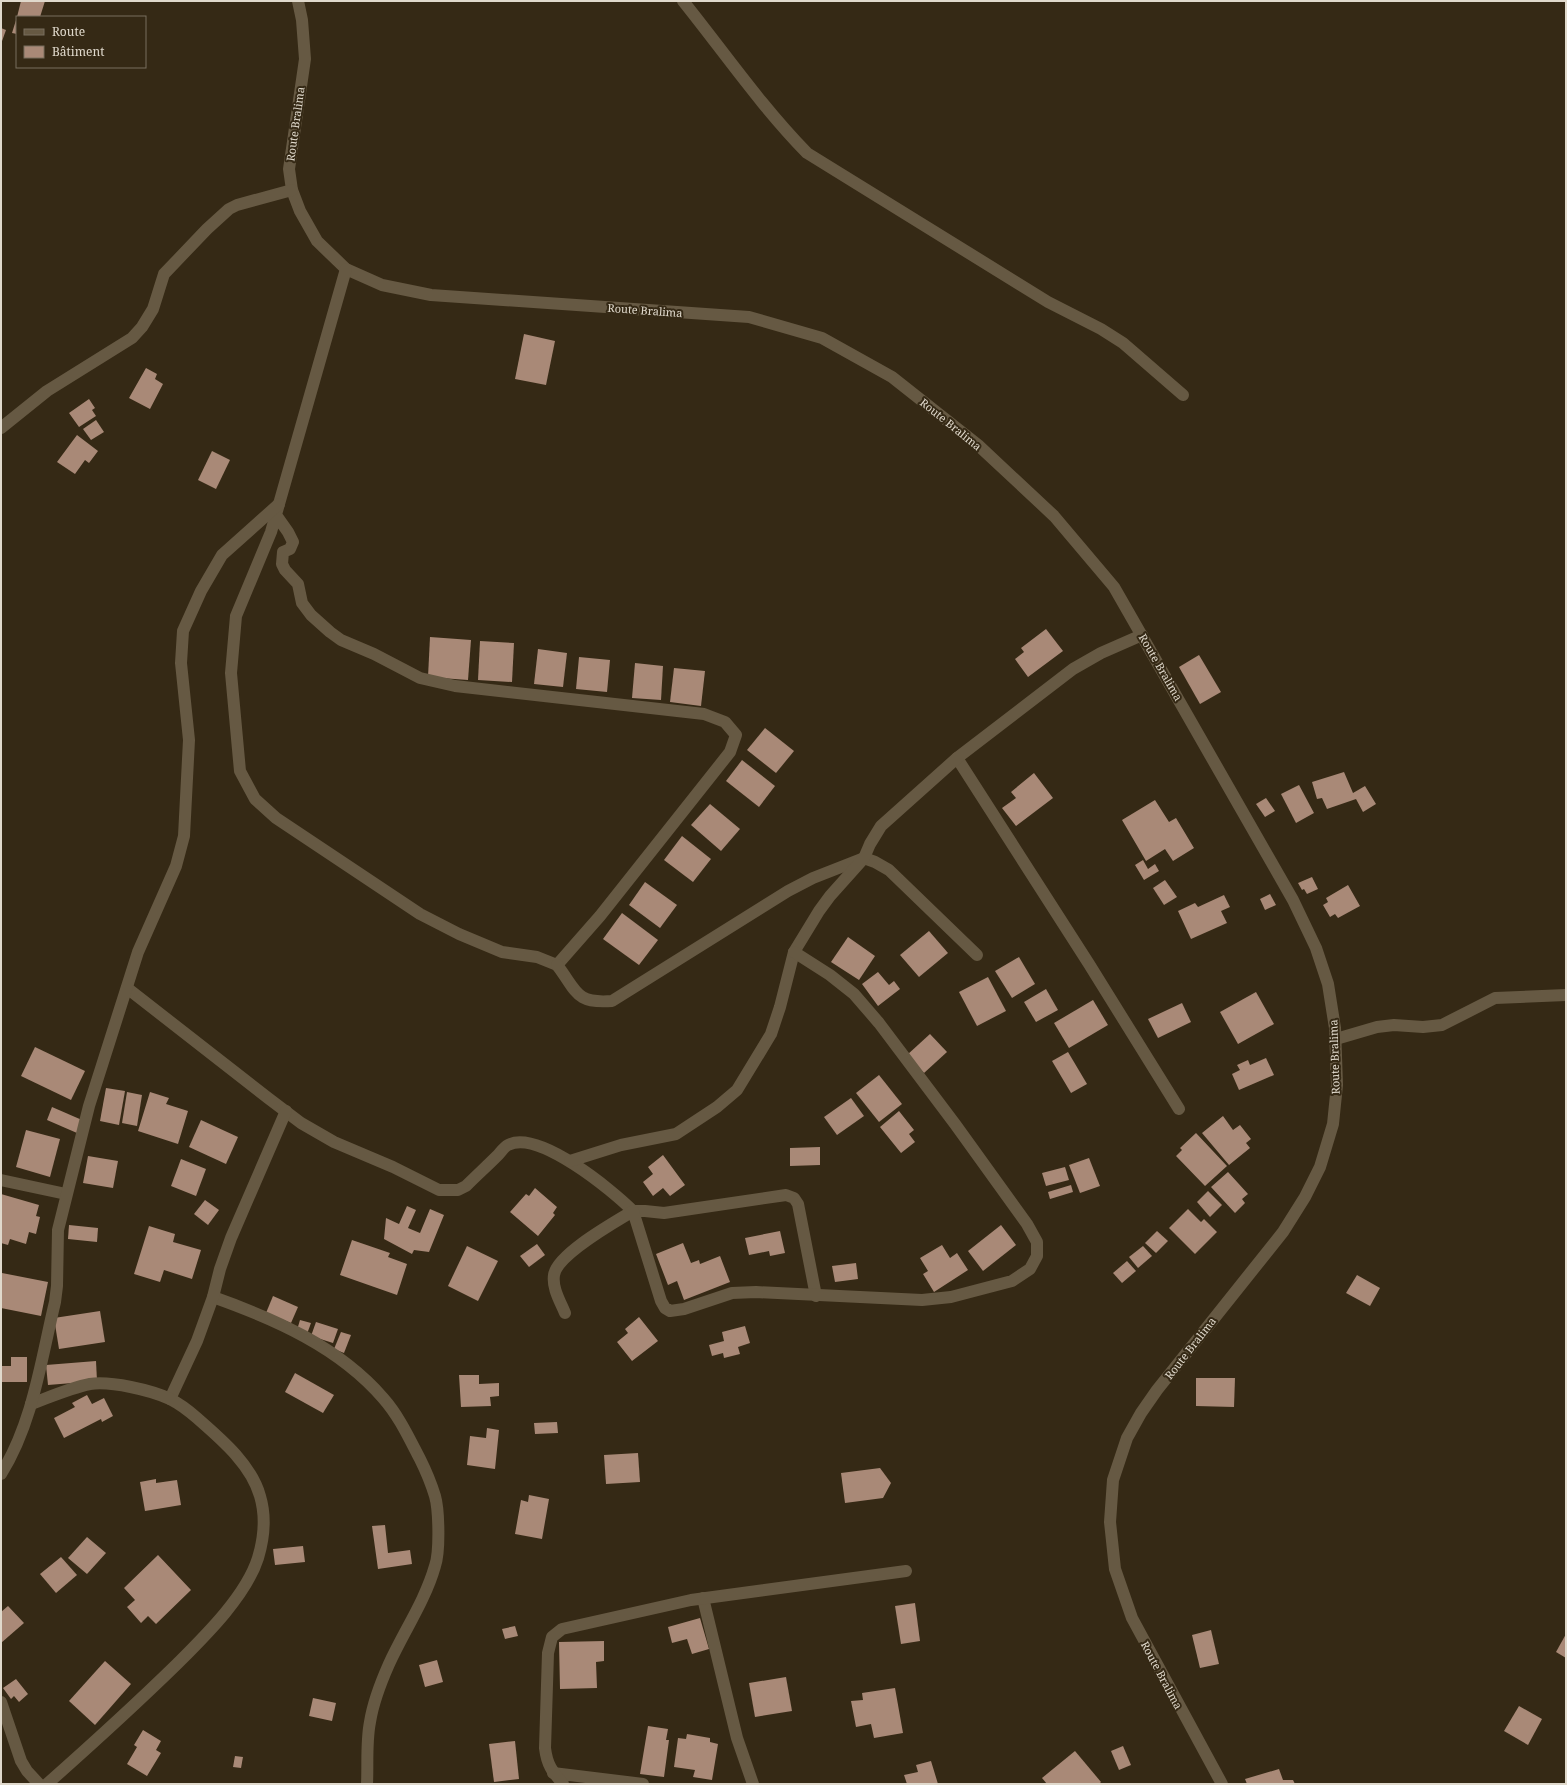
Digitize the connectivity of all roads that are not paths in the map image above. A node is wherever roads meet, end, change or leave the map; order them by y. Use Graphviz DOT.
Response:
graph roads {
  1 [pos="298,1"];
  2 [pos="683,1"];
  3 [pos="292,190"];
  4 [pos="346,269"];
  5 [pos="1183,395"];
  6 [pos="1,428"];
  7 [pos="278,510"];
  8 [pos="1142,635"];
  9 [pos="957,758"];
  10 [pos="864,858"];
  11 [pos="794,952"];
  12 [pos="977,955"];
  13 [pos="557,965"];
  14 [pos="127,988"];
  15 [pos="1566,995"];
  16 [pos="1336,1039"];
  17 [pos="1179,1109"];
  18 [pos="286,1111"];
  19 [pos="570,1161"];
  20 [pos="1,1180"];
  21 [pos="66,1194"];
  22 [pos="633,1211"];
  23 [pos="213,1296"];
  24 [pos="816,1296"];
  25 [pos="565,1313"];
  26 [pos="170,1399"];
  27 [pos="31,1404"];
  28 [pos="1,1474"];
  29 [pos="906,1571"];
  30 [pos="703,1598"];
  31 [pos="1,1702"];
  32 [pos="553,1773"];
  33 [pos="40,1784"];
  34 [pos="46,1784"];
  35 [pos="367,1784"];
  36 [pos="563,1784"];
  37 [pos="643,1784"];
  38 [pos="753,1784"];
  39 [pos="1222,1784"];
  1 -- 3 [label="street, Route Bralima"];
  2 -- 5 [label="street"];
  3 -- 4 [label="street, Route Bralima"];
  3 -- 6 [label="street"];
  4 -- 7 [label="street"];
  4 -- 8 [label="street, Route Bralima"];
  7 -- 13 [label="street"];
  7 -- 13 [label="street"];
  7 -- 14 [label="street"];
  8 -- 9 [label="street"];
  8 -- 16 [label="street, Route Bralima"];
  9 -- 10 [label="street"];
  9 -- 17 [label="street"];
  10 -- 11 [label="street"];
  10 -- 12 [label="street"];
  10 -- 13 [label="street"];
  11 -- 19 [label="street"];
  11 -- 24 [label="street"];
  14 -- 18 [label="street"];
  14 -- 21 [label="street"];
  15 -- 16 [label="street"];
  16 -- 39 [label="street, Route Bralima"];
  18 -- 19 [label="street"];
  18 -- 23 [label="street"];
  19 -- 22 [label="street"];
  20 -- 21 [label="street"];
  21 -- 27 [label="street"];
  22 -- 24 [label="street"];
  22 -- 24 [label="street"];
  22 -- 25 [label="street"];
  23 -- 26 [label="street"];
  23 -- 35 [label="street"];
  26 -- 27 [label="street"];
  26 -- 34 [label="street"];
  27 -- 28 [label="street"];
  29 -- 30 [label="street"];
  30 -- 32 [label="street"];
  30 -- 38 [label="street"];
  31 -- 33 [label="street"];
  32 -- 36 [label="street"];
  32 -- 37 [label="street"];
}
